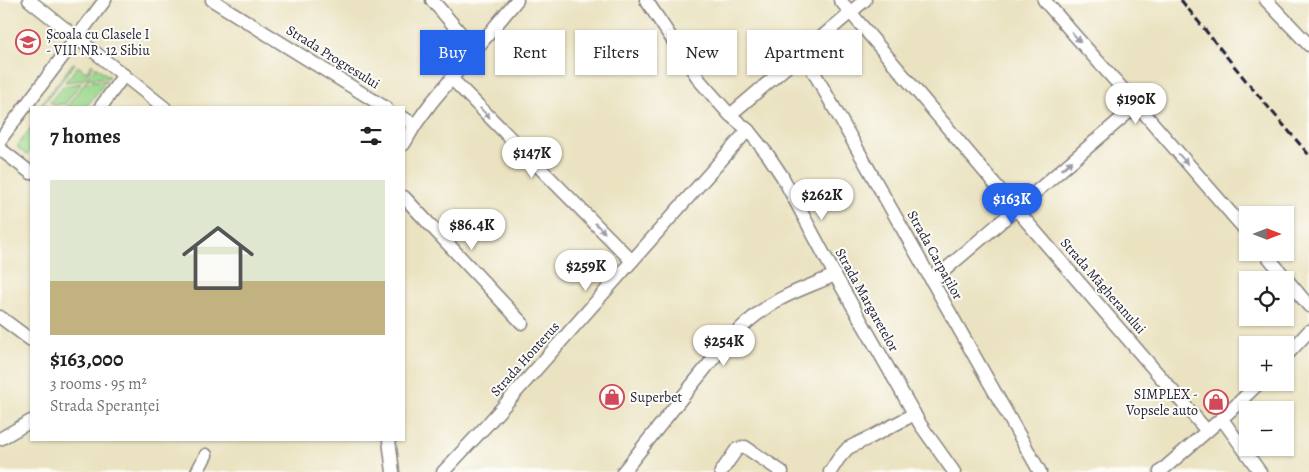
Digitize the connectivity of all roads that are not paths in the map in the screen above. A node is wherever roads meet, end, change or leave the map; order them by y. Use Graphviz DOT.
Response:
graph roads {
  1 [pos="29,0"];
  2 [pos="105,0"];
  3 [pos="212,0"];
  4 [pos="432,0"];
  5 [pos="517,0"];
  6 [pos="646,0"];
  7 [pos="840,0"];
  8 [pos="865,0"];
  9 [pos="1044,0"];
  10 [pos="1266,0"];
  11 [pos="850,12"];
  12 [pos="458,30"];
  13 [pos="829,30"];
  14 [pos="77,38"];
  15 [pos="485,38"];
  16 [pos="1309,45"];
  17 [pos="124,75"];
  18 [pos="454,75"];
  19 [pos="777,75"];
  20 [pos="815,75"];
  21 [pos="451,78"];
  22 [pos="1137,104"];
  23 [pos="101,106"];
  24 [pos="163,106"];
  25 [pos="383,106"];
  26 [pos="730,115"];
  27 [pos="405,119"];
  28 [pos="415,125"];
  29 [pos="748,130"];
  30 [pos="0,140"];
  31 [pos="405,142"];
  32 [pos="0,149"];
  33 [pos="30,172"];
  34 [pos="405,198"];
  35 [pos="1016,209"];
  36 [pos="1239,223"];
  37 [pos="632,261"];
  38 [pos="1272,261"];
  39 [pos="835,275"];
  40 [pos="932,281"];
  41 [pos="1309,306"];
  42 [pos="0,317"];
  43 [pos="522,323"];
  44 [pos="1309,331"];
  45 [pos="30,339"];
  46 [pos="1294,347"];
  47 [pos="1251,391"];
  48 [pos="914,413"];
  49 [pos="1222,419"];
  50 [pos="30,422"];
  51 [pos="1207,431"];
  52 [pos="0,438"];
  53 [pos="389,441"];
  54 [pos="206,455"];
  55 [pos="197,472"];
  56 [pos="394,472"];
  57 [pos="443,472"];
  58 [pos="623,472"];
  59 [pos="721,472"];
  60 [pos="782,472"];
  61 [pos="830,472"];
  62 [pos="954,472"];
  63 [pos="1040,472"];
  64 [pos="1160,472"];
  65 [pos="1260,472"];
  1 -- 14 [label="street"];
  2 -- 14 [label="street"];
  3 -- 25 [label="street, Strada Progresului"];
  4 -- 12 [label="street"];
  5 -- 15 [label="street"];
  6 -- 26 [label="street, Strada Margaretelor"];
  7 -- 11 [label="street, Strada Măgheranului"];
  8 -- 11 [label="street"];
  9 -- 22 [label="street, one-way"];
  10 -- 16 [label="street"];
  11 -- 13 [label="street"];
  11 -- 35 [label="street, Strada Măgheranului"];
  14 -- 17 [label="street"];
  14 -- 30 [label="street"];
  17 -- 23 [label="street"];
  17 -- 24 [label="street"];
  18 -- 21 [label="street"];
  19 -- 26 [label="street"];
  20 -- 40 [label="street, Strada Carpaților"];
  21 -- 28 [label="street"];
  21 -- 37 [label="street, one-way"];
  35 -- 22 [label="street, one-way"];
  22 -- 36 [label="street, one-way"];
  26 -- 29 [label="street, Strada Margaretelor"];
  27 -- 28 [label="street"];
  28 -- 31 [label="street"];
  29 -- 37 [label="street, Strada Honterus"];
  29 -- 39 [label="street, Strada Margaretelor"];
  32 -- 33 [label="street"];
  34 -- 43 [label="street"];
  35 -- 40 [label="street"];
  35 -- 51 [label="street, Strada Măgheranului"];
  37 -- 57 [label="street, Strada Honterus"];
  38 -- 41 [label="street"];
  39 -- 48 [label="street, Strada Margaretelor"];
  39 -- 58 [label="street"];
  40 -- 63 [label="street, Strada Carpaților"];
  42 -- 45 [label="street"];
  44 -- 46 [label="street"];
  47 -- 49 [label="street"];
  48 -- 61 [label="street"];
  48 -- 62 [label="street, Strada Margaretelor"];
  49 -- 51 [label="street"];
  49 -- 65 [label="street"];
  50 -- 52 [label="street"];
  51 -- 64 [label="street"];
  53 -- 56 [label="street"];
  54 -- 55 [label="street"];
  59 -- 60 [label="street"];
}
